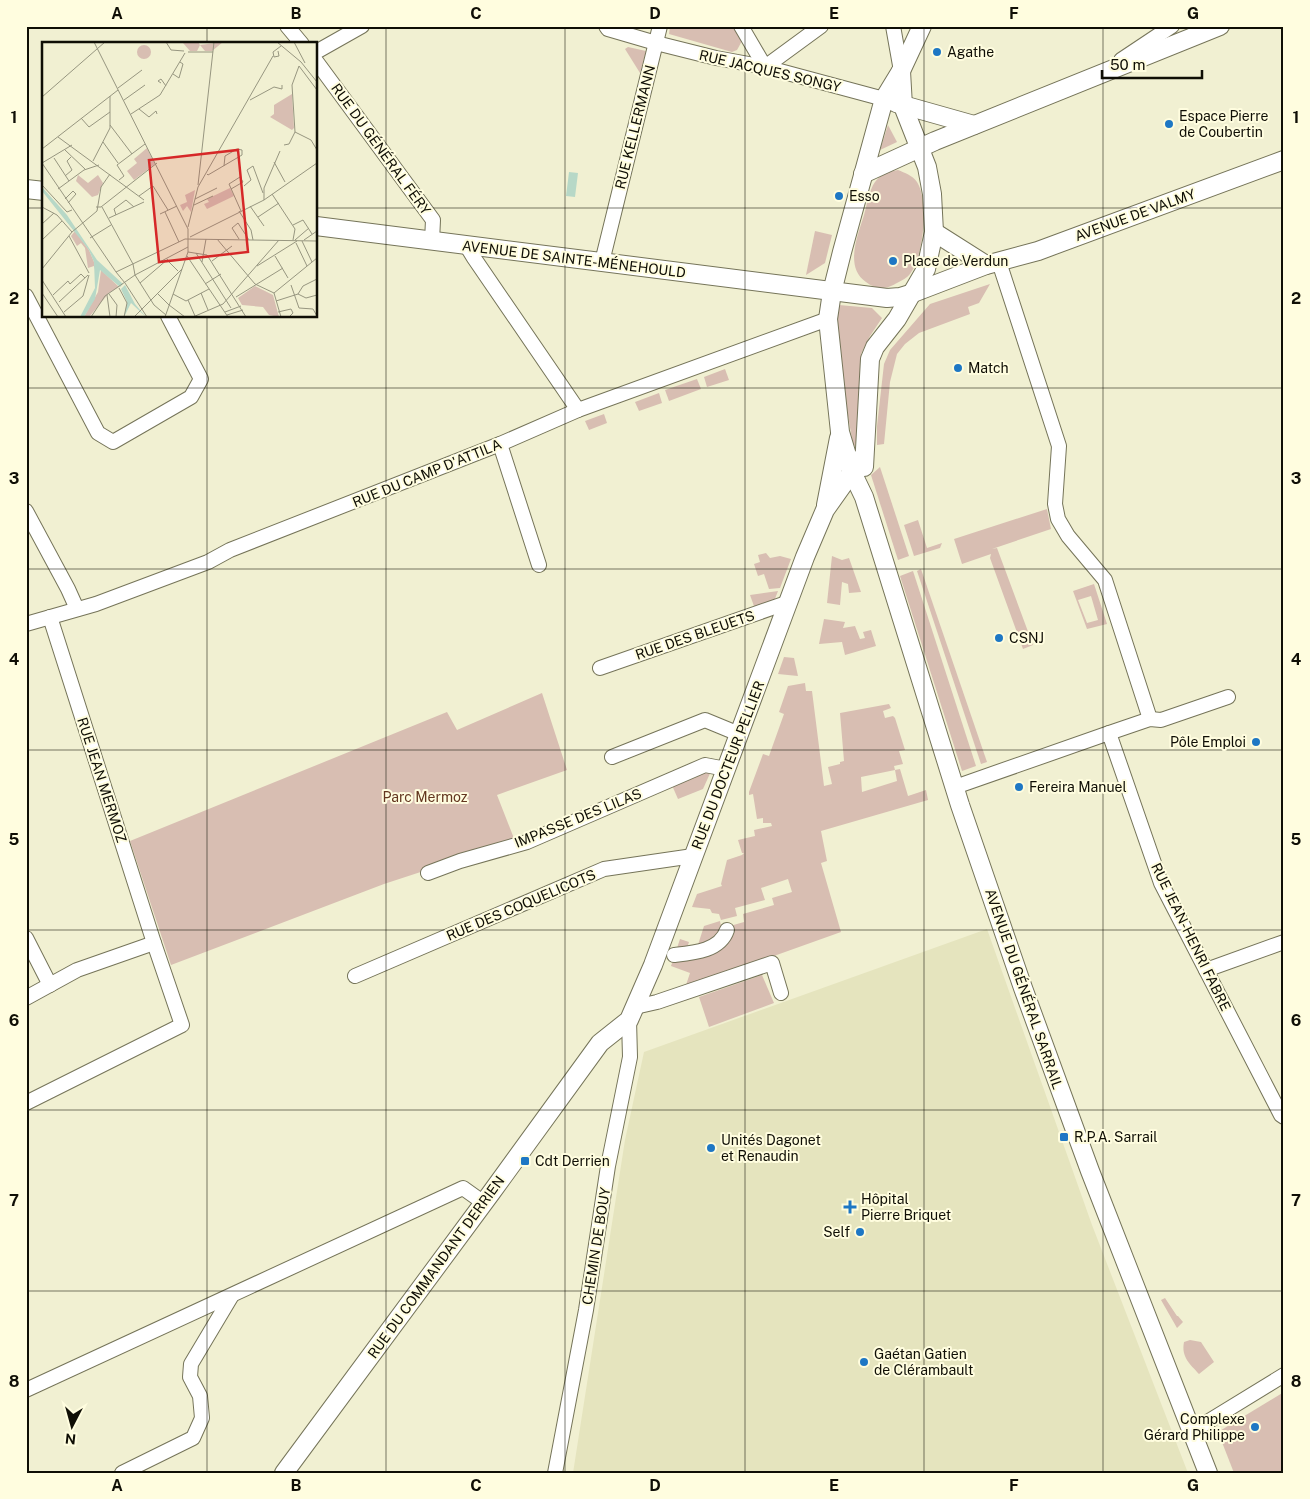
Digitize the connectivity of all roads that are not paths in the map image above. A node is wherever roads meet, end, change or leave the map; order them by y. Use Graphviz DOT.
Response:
graph roads {
  1 [pos="287,26"];
  2 [pos="362,26"];
  3 [pos="606,26"];
  4 [pos="660,26"];
  5 [pos="741,26"];
  6 [pos="821,26"];
  7 [pos="922,26"];
  8 [pos="1172,26"];
  9 [pos="1220,26"];
  10 [pos="894,31"];
  11 [pos="300,42"];
  12 [pos="656,43"];
  13 [pos="318,51"];
  14 [pos="318,64"];
  15 [pos="764,67"];
  16 [pos="901,71"];
  17 [pos="1098,76"];
  18 [pos="884,99"];
  19 [pos="903,106"];
  20 [pos="974,125"];
  21 [pos="927,144"];
  22 [pos="898,157"];
  23 [pos="1284,160"];
  24 [pos="927,166"];
  25 [pos="863,174"];
  26 [pos="26,189"];
  27 [pos="42,191"];
  28 [pos="318,226"];
  29 [pos="934,232"];
  30 [pos="432,241"];
  31 [pos="466,245"];
  32 [pos="602,262"];
  33 [pos="993,263"];
  34 [pos="832,292"];
  35 [pos="913,293"];
  36 [pos="26,296"];
  37 [pos="169,318"];
  38 [pos="828,319"];
  39 [pos="578,410"];
  40 [pos="840,432"];
  41 [pos="500,444"];
  42 [pos="854,464"];
  43 [pos="825,510"];
  44 [pos="26,511"];
  45 [pos="539,565"];
  46 [pos="789,602"];
  47 [pos="77,609"];
  48 [pos="50,617"];
  49 [pos="26,624"];
  50 [pos="600,668"];
  51 [pos="1228,697"];
  52 [pos="1150,719"];
  53 [pos="1109,732"];
  54 [pos="739,734"];
  55 [pos="612,757"];
  56 [pos="726,768"];
  57 [pos="955,787"];
  58 [pos="693,856"];
  59 [pos="428,873"];
  60 [pos="728,930"];
  61 [pos="26,938"];
  62 [pos="1284,942"];
  63 [pos="154,943"];
  64 [pos="674,955"];
  65 [pos="1206,970"];
  66 [pos="355,976"];
  67 [pos="50,984"];
  68 [pos="781,993"];
  69 [pos="26,998"];
  70 [pos="632,1013"];
  71 [pos="26,1103"];
  72 [pos="1284,1117"];
  73 [pos="484,1203"];
  74 [pos="231,1297"];
  75 [pos="1284,1374"];
  76 [pos="26,1390"];
  77 [pos="1191,1432"];
  78 [pos="122,1473"];
  79 [pos="284,1473"];
  80 [pos="555,1473"];
  81 [pos="1208,1473"];
  1 -- 11 [label="street"];
  2 -- 13 [label="street"];
  3 -- 12 [label="street"];
  4 -- 12 [label="street, RUE KELLERMANN"];
  5 -- 15 [label="street"];
  6 -- 15 [label="street"];
  7 -- 16 [label="main road"];
  8 -- 17 [label="street"];
  9 -- 17 [label="main road"];
  10 -- 16 [label="street"];
  12 -- 15 [label="street, RUE JACQUES SONGY"];
  12 -- 32 [label="street, RUE KELLERMANN"];
  14 -- 30 [label="street, RUE DU GÉNÉRAL FÉRY"];
  15 -- 18 [label="street, RUE JACQUES SONGY"];
  16 -- 18 [label="main road"];
  16 -- 19 [label="main road"];
  17 -- 20 [label="main road"];
  18 -- 19 [label="main road"];
  18 -- 25 [label="main road"];
  19 -- 20 [label="main road"];
  19 -- 21 [label="main road"];
  20 -- 21 [label="main road"];
  21 -- 22 [label="main road"];
  21 -- 24 [label="main road"];
  22 -- 24 [label="main road"];
  22 -- 25 [label="main road"];
  23 -- 33 [label="main road, AVENUE DE VALMY"];
  24 -- 29 [label="main road"];
  25 -- 34 [label="main road"];
  26 -- 27 [label="main road"];
  28 -- 30 [label="main road, AVENUE DE SAINTE-MÉNEHOULD"];
  29 -- 33 [label="main road"];
  29 -- 35 [label="main road"];
  30 -- 31 [label="main road, AVENUE DE SAINTE-MÉNEHOULD"];
  31 -- 32 [label="main road, AVENUE DE SAINTE-MÉNEHOULD"];
  31 -- 39 [label="street"];
  32 -- 34 [label="main road, AVENUE DE SAINTE-MÉNEHOULD"];
  33 -- 35 [label="main road, AVENUE DE VALMY"];
  33 -- 52 [label="street"];
  34 -- 35 [label="main road"];
  34 -- 38 [label="main road"];
  35 -- 42 [label="main road"];
  36 -- 37 [label="street"];
  38 -- 39 [label="street, RUE DU CAMP D'ATTILA"];
  38 -- 40 [label="main road"];
  39 -- 41 [label="street, RUE DU CAMP D'ATTILA"];
  40 -- 42 [label="main road"];
  40 -- 43 [label="main road, RUE DU DOCTEUR PELLIER"];
  41 -- 45 [label="street"];
  41 -- 47 [label="street, RUE DU CAMP D'ATTILA"];
  42 -- 43 [label="main road, RUE DU DOCTEUR PELLIER"];
  42 -- 57 [label="main road, AVENUE DU GÉNÉRAL SARRAIL"];
  43 -- 46 [label="main road, RUE DU DOCTEUR PELLIER"];
  44 -- 47 [label="street"];
  46 -- 50 [label="street, RUE DES BLEUETS"];
  46 -- 54 [label="main road, RUE DU DOCTEUR PELLIER"];
  47 -- 48 [label="street, RUE DU CAMP D'ATTILA"];
  48 -- 49 [label="street, RUE DU CAMP D'ATTILA"];
  48 -- 63 [label="street, RUE JEAN MERMOZ"];
  51 -- 52 [label="street"];
  52 -- 53 [label="street"];
  53 -- 57 [label="street"];
  53 -- 65 [label="street, RUE JEAN-HENRI FABRE"];
  54 -- 55 [label="street"];
  54 -- 56 [label="main road, RUE DU DOCTEUR PELLIER"];
  56 -- 58 [label="main road, RUE DU DOCTEUR PELLIER"];
  56 -- 59 [label="street, IMPASSE DES LILAS"];
  57 -- 77 [label="main road, AVENUE DU GÉNÉRAL SARRAIL"];
  58 -- 66 [label="street, RUE DES COQUELICOTS"];
  58 -- 70 [label="main road, RUE DU DOCTEUR PELLIER"];
  60 -- 64 [label="street"];
  61 -- 67 [label="street"];
  62 -- 65 [label="street"];
  63 -- 67 [label="street"];
  63 -- 71 [label="street, RUE JEAN MERMOZ"];
  65 -- 72 [label="street, RUE JEAN-HENRI FABRE"];
  67 -- 69 [label="street"];
  68 -- 70 [label="street"];
  70 -- 73 [label="main road, RUE DU COMMANDANT DERRIEN"];
  70 -- 80 [label="street, CHEMIN DE BOUY"];
  73 -- 74 [label="street"];
  73 -- 79 [label="main road, RUE DU COMMANDANT DERRIEN"];
  74 -- 76 [label="street"];
  74 -- 78 [label="street"];
  75 -- 77 [label="street"];
  77 -- 81 [label="main road, AVENUE DU GÉNÉRAL SARRAIL"];
}
